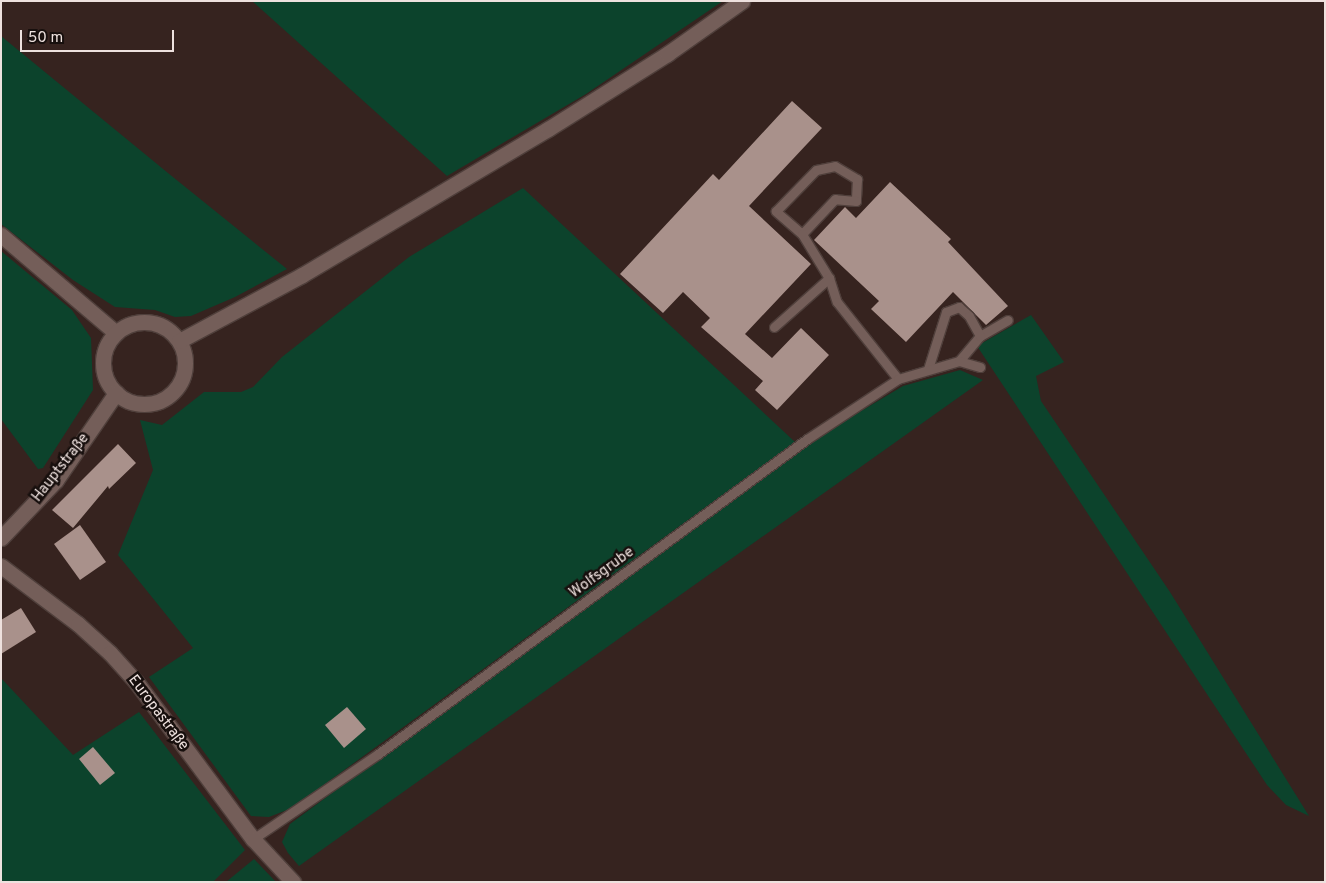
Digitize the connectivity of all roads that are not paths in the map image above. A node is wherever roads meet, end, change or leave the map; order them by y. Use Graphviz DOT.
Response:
graph roads {
  1 [pos="742,1"];
  2 [pos="802,234"];
  3 [pos="1,235"];
  4 [pos="829,278"];
  5 [pos="1008,320"];
  6 [pos="774,327"];
  7 [pos="116,333"];
  8 [pos="980,336"];
  9 [pos="179,341"];
  10 [pos="959,361"];
  11 [pos="980,366"];
  12 [pos="928,369"];
  13 [pos="898,379"];
  14 [pos="116,393"];
  15 [pos="1,538"];
  16 [pos="1,566"];
  17 [pos="253,839"];
  18 [pos="292,882"];
  1 -- 9 [label="street"];
  2 -- 2 [label="lane"];
  2 -- 4 [label="lane"];
  3 -- 7 [label="street"];
  4 -- 6 [label="lane"];
  4 -- 13 [label="lane"];
  5 -- 8 [label="lane"];
  7 -- 9 [label="street"];
  7 -- 14 [label="street"];
  8 -- 10 [label="lane"];
  8 -- 12 [label="lane"];
  9 -- 14 [label="street"];
  10 -- 11 [label="lane, Wolfsgrube"];
  10 -- 12 [label="lane, Wolfsgrube"];
  12 -- 13 [label="lane, Wolfsgrube"];
  13 -- 17 [label="lane, Wolfsgrube"];
  14 -- 15 [label="street, Hauptstraße"];
  16 -- 17 [label="street, Europastraße"];
  17 -- 18 [label="street, Europastraße"];
}
